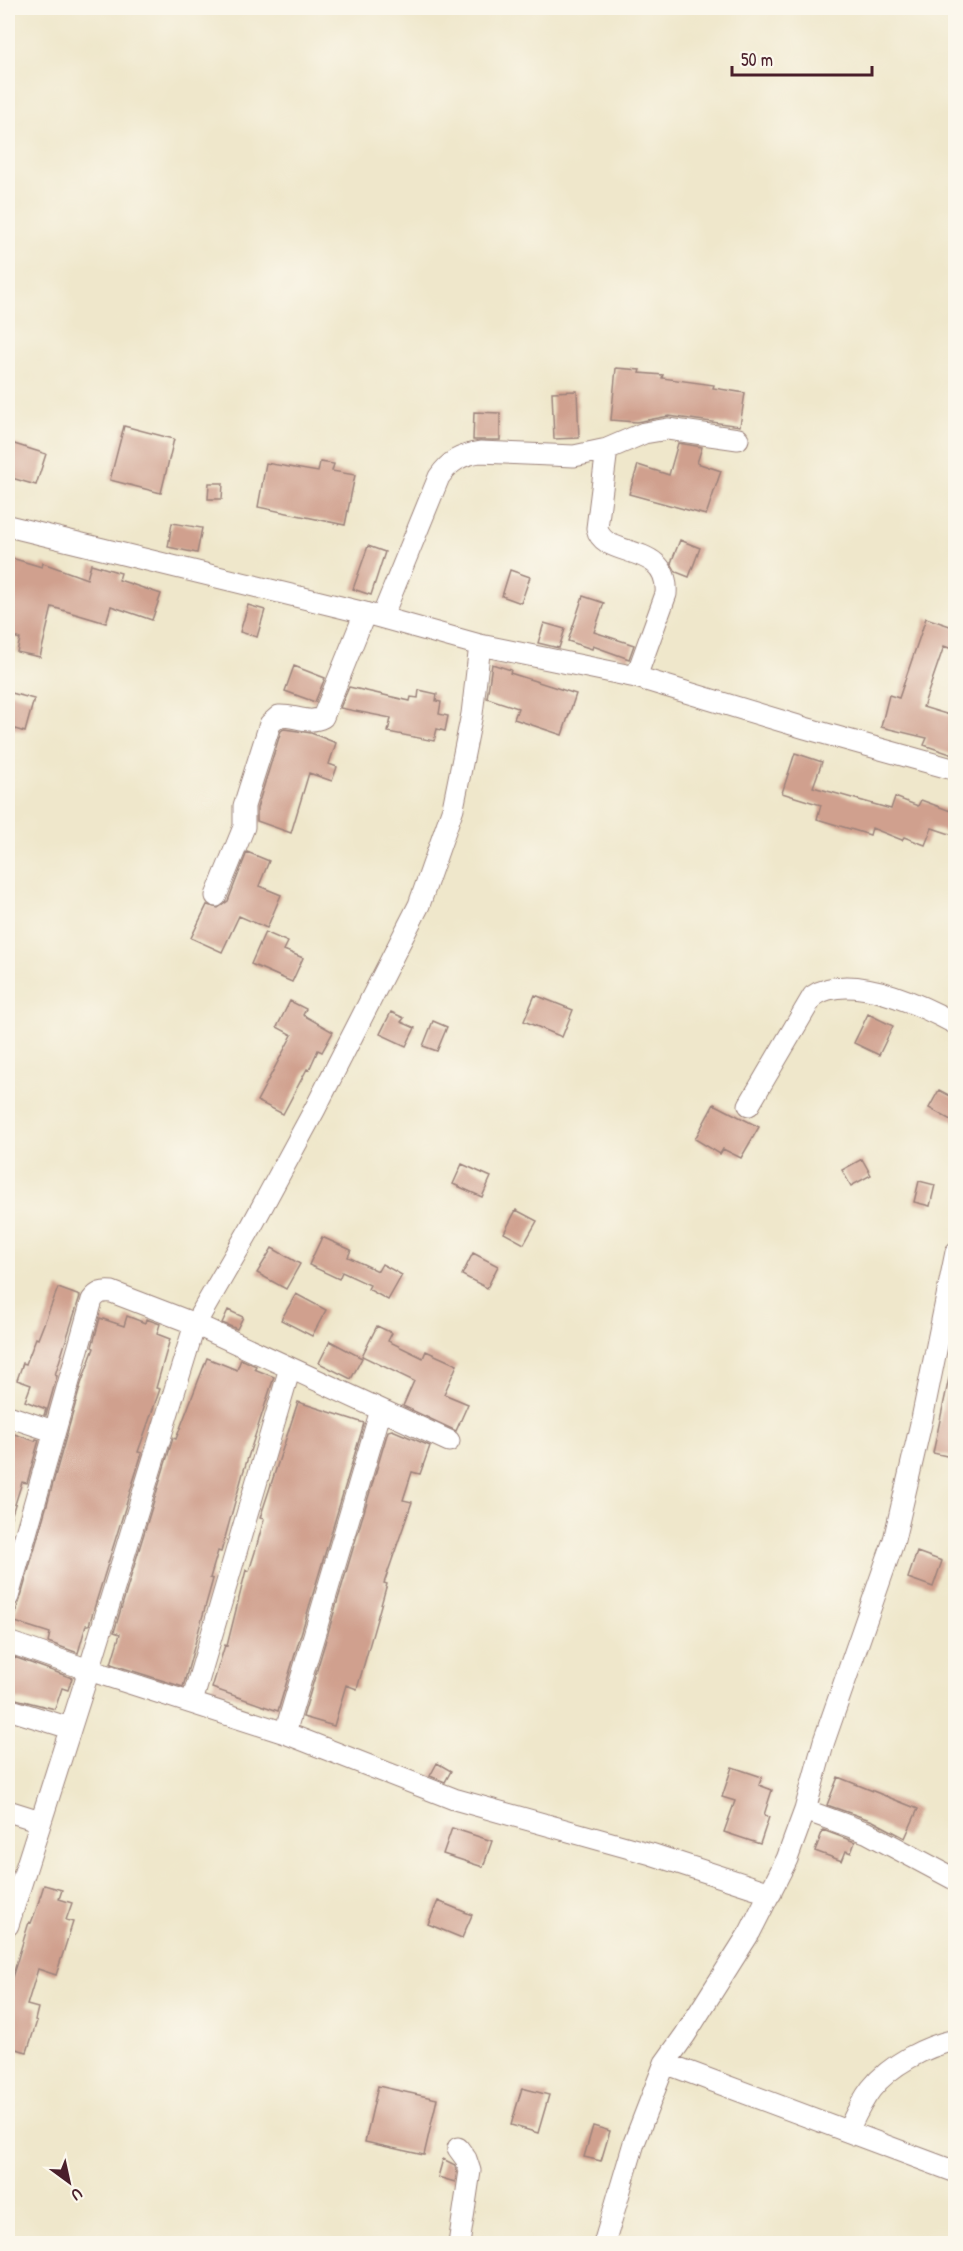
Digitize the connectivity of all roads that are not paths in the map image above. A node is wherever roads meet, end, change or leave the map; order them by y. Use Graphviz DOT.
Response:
graph roads {
  1 [pos="738,439"];
  2 [pos="607,449"];
  3 [pos="8,526"];
  4 [pos="374,615"];
  5 [pos="480,645"];
  6 [pos="636,677"];
  7 [pos="956,770"];
  8 [pos="216,896"];
  9 [pos="956,1024"];
  10 [pos="749,1105"];
  11 [pos="956,1252"];
  12 [pos="195,1324"];
  13 [pos="290,1368"];
  14 [pos="381,1410"];
  15 [pos="8,1416"];
  16 [pos="53,1431"];
  17 [pos="448,1441"];
  18 [pos="16,1531"];
  19 [pos="8,1597"];
  20 [pos="8,1642"];
  21 [pos="88,1670"];
  22 [pos="192,1702"];
  23 [pos="8,1709"];
  24 [pos="70,1728"];
  25 [pos="285,1733"];
  26 [pos="805,1810"];
  27 [pos="8,1811"];
  28 [pos="40,1821"];
  29 [pos="956,1880"];
  30 [pos="771,1893"];
  31 [pos="8,1925"];
  32 [pos="956,2040"];
  33 [pos="664,2063"];
  34 [pos="848,2131"];
  35 [pos="458,2148"];
  36 [pos="956,2172"];
  37 [pos="459,2244"];
  38 [pos="604,2244"];
  1 -- 2 [label="street"];
  2 -- 4 [label="street"];
  2 -- 6 [label="street"];
  3 -- 4 [label="street"];
  4 -- 5 [label="street"];
  4 -- 8 [label="street"];
  5 -- 6 [label="street"];
  5 -- 12 [label="street"];
  6 -- 7 [label="street"];
  9 -- 10 [label="street"];
  11 -- 26 [label="street"];
  12 -- 13 [label="street"];
  12 -- 16 [label="street"];
  12 -- 21 [label="street"];
  13 -- 14 [label="street"];
  13 -- 22 [label="street"];
  14 -- 17 [label="street"];
  14 -- 25 [label="street"];
  15 -- 16 [label="street"];
  16 -- 18 [label="street"];
  18 -- 19 [label="street"];
  20 -- 21 [label="street"];
  21 -- 22 [label="street"];
  21 -- 24 [label="street"];
  22 -- 25 [label="street"];
  23 -- 24 [label="street"];
  24 -- 28 [label="street"];
  25 -- 30 [label="street"];
  26 -- 29 [label="street"];
  26 -- 30 [label="street"];
  27 -- 28 [label="street"];
  28 -- 31 [label="street"];
  30 -- 33 [label="street"];
  32 -- 34 [label="street"];
  33 -- 34 [label="street"];
  33 -- 38 [label="street"];
  34 -- 36 [label="street"];
  35 -- 37 [label="street"];
}
